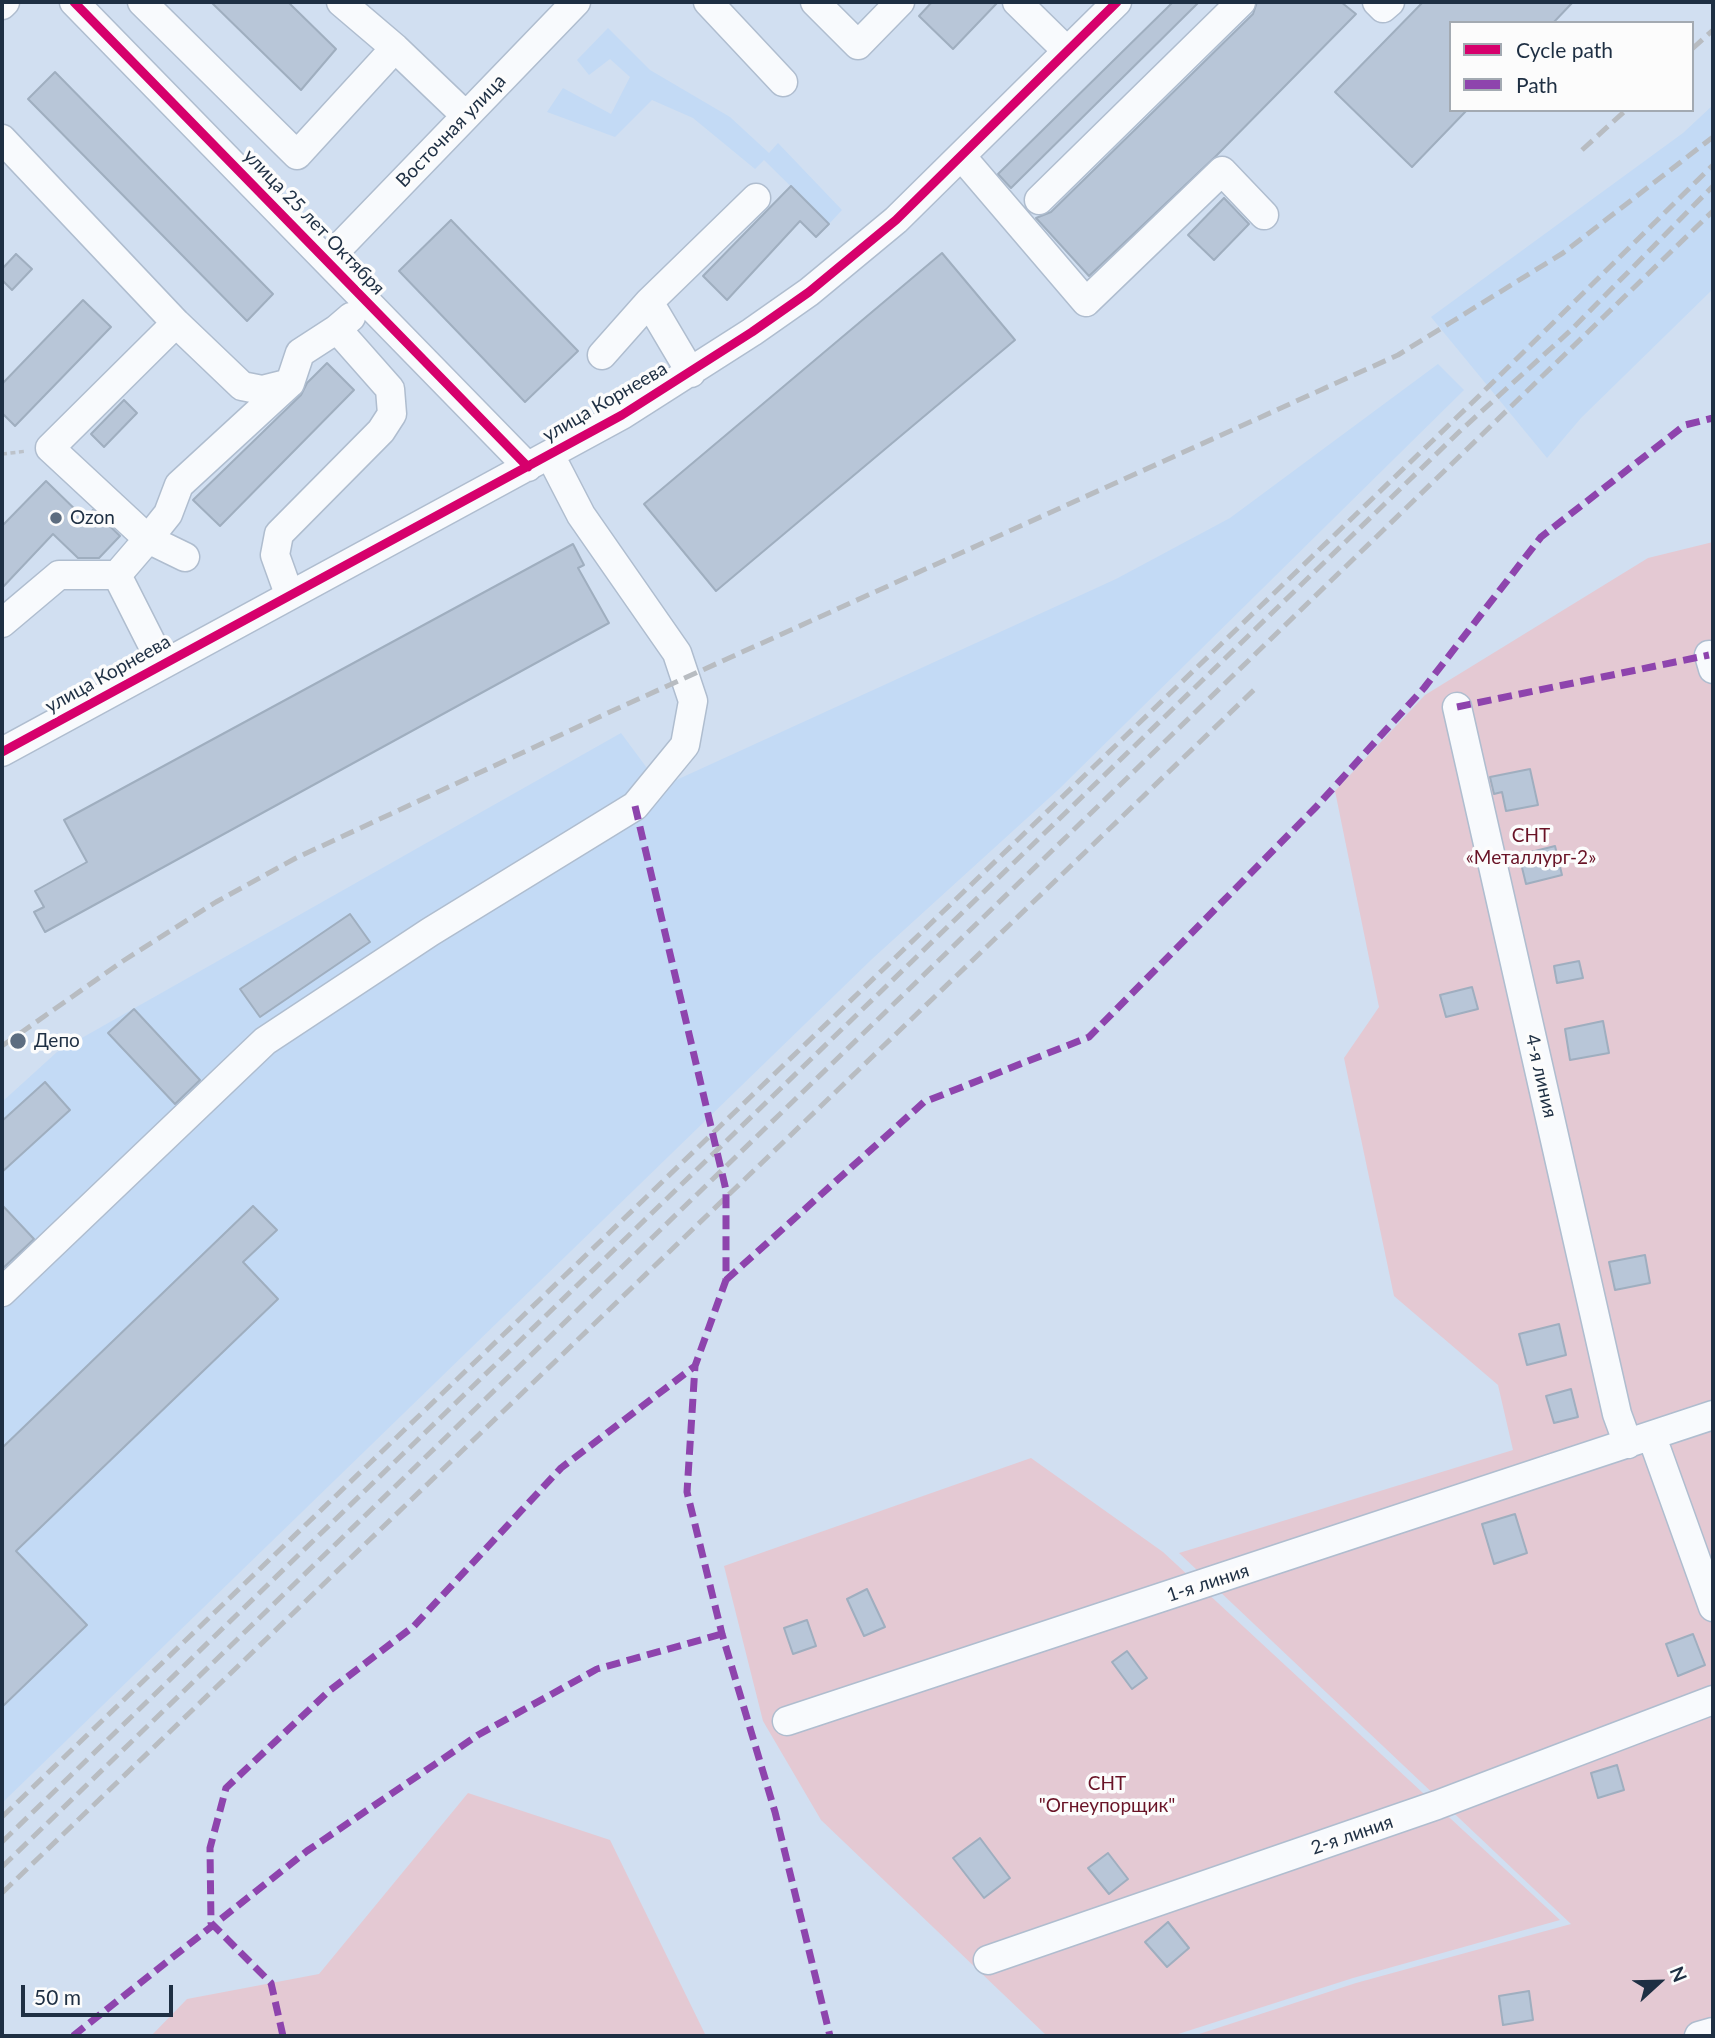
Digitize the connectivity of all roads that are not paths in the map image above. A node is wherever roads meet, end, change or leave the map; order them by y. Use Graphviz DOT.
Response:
graph roads {
  1 [pos="74,2"];
  2 [pos="142,2"];
  3 [pos="343,2"];
  4 [pos="576,2"];
  5 [pos="708,2"];
  6 [pos="815,2"];
  7 [pos="900,2"];
  8 [pos="1017,2"];
  9 [pos="1117,2"];
  10 [pos="1241,2"];
  11 [pos="1377,2"];
  12 [pos="1390,2"];
  13 [pos="395,48"];
  14 [pos="1067,51"];
  15 [pos="783,82"];
  16 [pos="465,116"];
  17 [pos="2,139"];
  18 [pos="962,157"];
  19 [pos="756,198"];
  20 [pos="1039,200"];
  21 [pos="1264,215"];
  22 [pos="327,260"];
  23 [pos="367,301"];
  24 [pos="649,302"];
  25 [pos="176,323"];
  26 [pos="337,329"];
  27 [pos="602,355"];
  28 [pos="691,373"];
  29 [pos="290,383"];
  30 [pos="539,461"];
  31 [pos="148,539"];
  32 [pos="185,557"];
  33 [pos="117,575"];
  34 [pos="289,594"];
  35 [pos="2,623"];
  36 [pos="162,664"];
  37 [pos="1457,708"];
  38 [pos="2,752"];
  39 [pos="2,1292"];
  40 [pos="1713,1415"];
  41 [pos="1640,1441"];
  42 [pos="1713,1607"];
  43 [pos="1713,1700"];
  44 [pos="787,1721"];
  45 [pos="988,1960"];
  46 [pos="1713,2032"];
  47 [pos="1699,2036"];
  1 -- 22 [label="street, улица 25 лет Октября"];
  2 -- 13 [label="street"];
  3 -- 13 [label="street"];
  4 -- 16 [label="street, Восточная улица"];
  5 -- 15 [label="street"];
  6 -- 7 [label="street"];
  8 -- 14 [label="street"];
  9 -- 14 [label="street, улица Корнеева"];
  10 -- 20 [label="street"];
  11 -- 12 [label="street"];
  13 -- 16 [label="street"];
  14 -- 18 [label="street, улица Корнеева"];
  16 -- 22 [label="street, Восточная улица"];
  17 -- 25 [label="street"];
  18 -- 21 [label="street"];
  18 -- 28 [label="street, улица Корнеева"];
  19 -- 24 [label="street"];
  22 -- 23 [label="street, улица 25 лет Октября"];
  23 -- 26 [label="street"];
  23 -- 30 [label="street, улица 25 лет Октября"];
  24 -- 27 [label="street"];
  24 -- 28 [label="street"];
  25 -- 29 [label="street"];
  25 -- 31 [label="street"];
  26 -- 29 [label="street"];
  26 -- 34 [label="street"];
  28 -- 30 [label="street, улица Корнеева"];
  29 -- 31 [label="street"];
  30 -- 34 [label="street, улица Корнеева"];
  30 -- 39 [label="street, улица 25 лет Октября"];
  31 -- 32 [label="street"];
  31 -- 33 [label="street"];
  33 -- 35 [label="street"];
  33 -- 36 [label="street"];
  34 -- 36 [label="street, улица Корнеева"];
  36 -- 38 [label="street, улица Корнеева"];
  37 -- 41 [label="street, 4-я линия"];
  40 -- 41 [label="street, 1-я линия"];
  41 -- 42 [label="street, 4-я линия"];
  41 -- 44 [label="street, 1-я линия"];
  43 -- 45 [label="street, 2-я линия"];
  46 -- 47 [label="street"];
}
